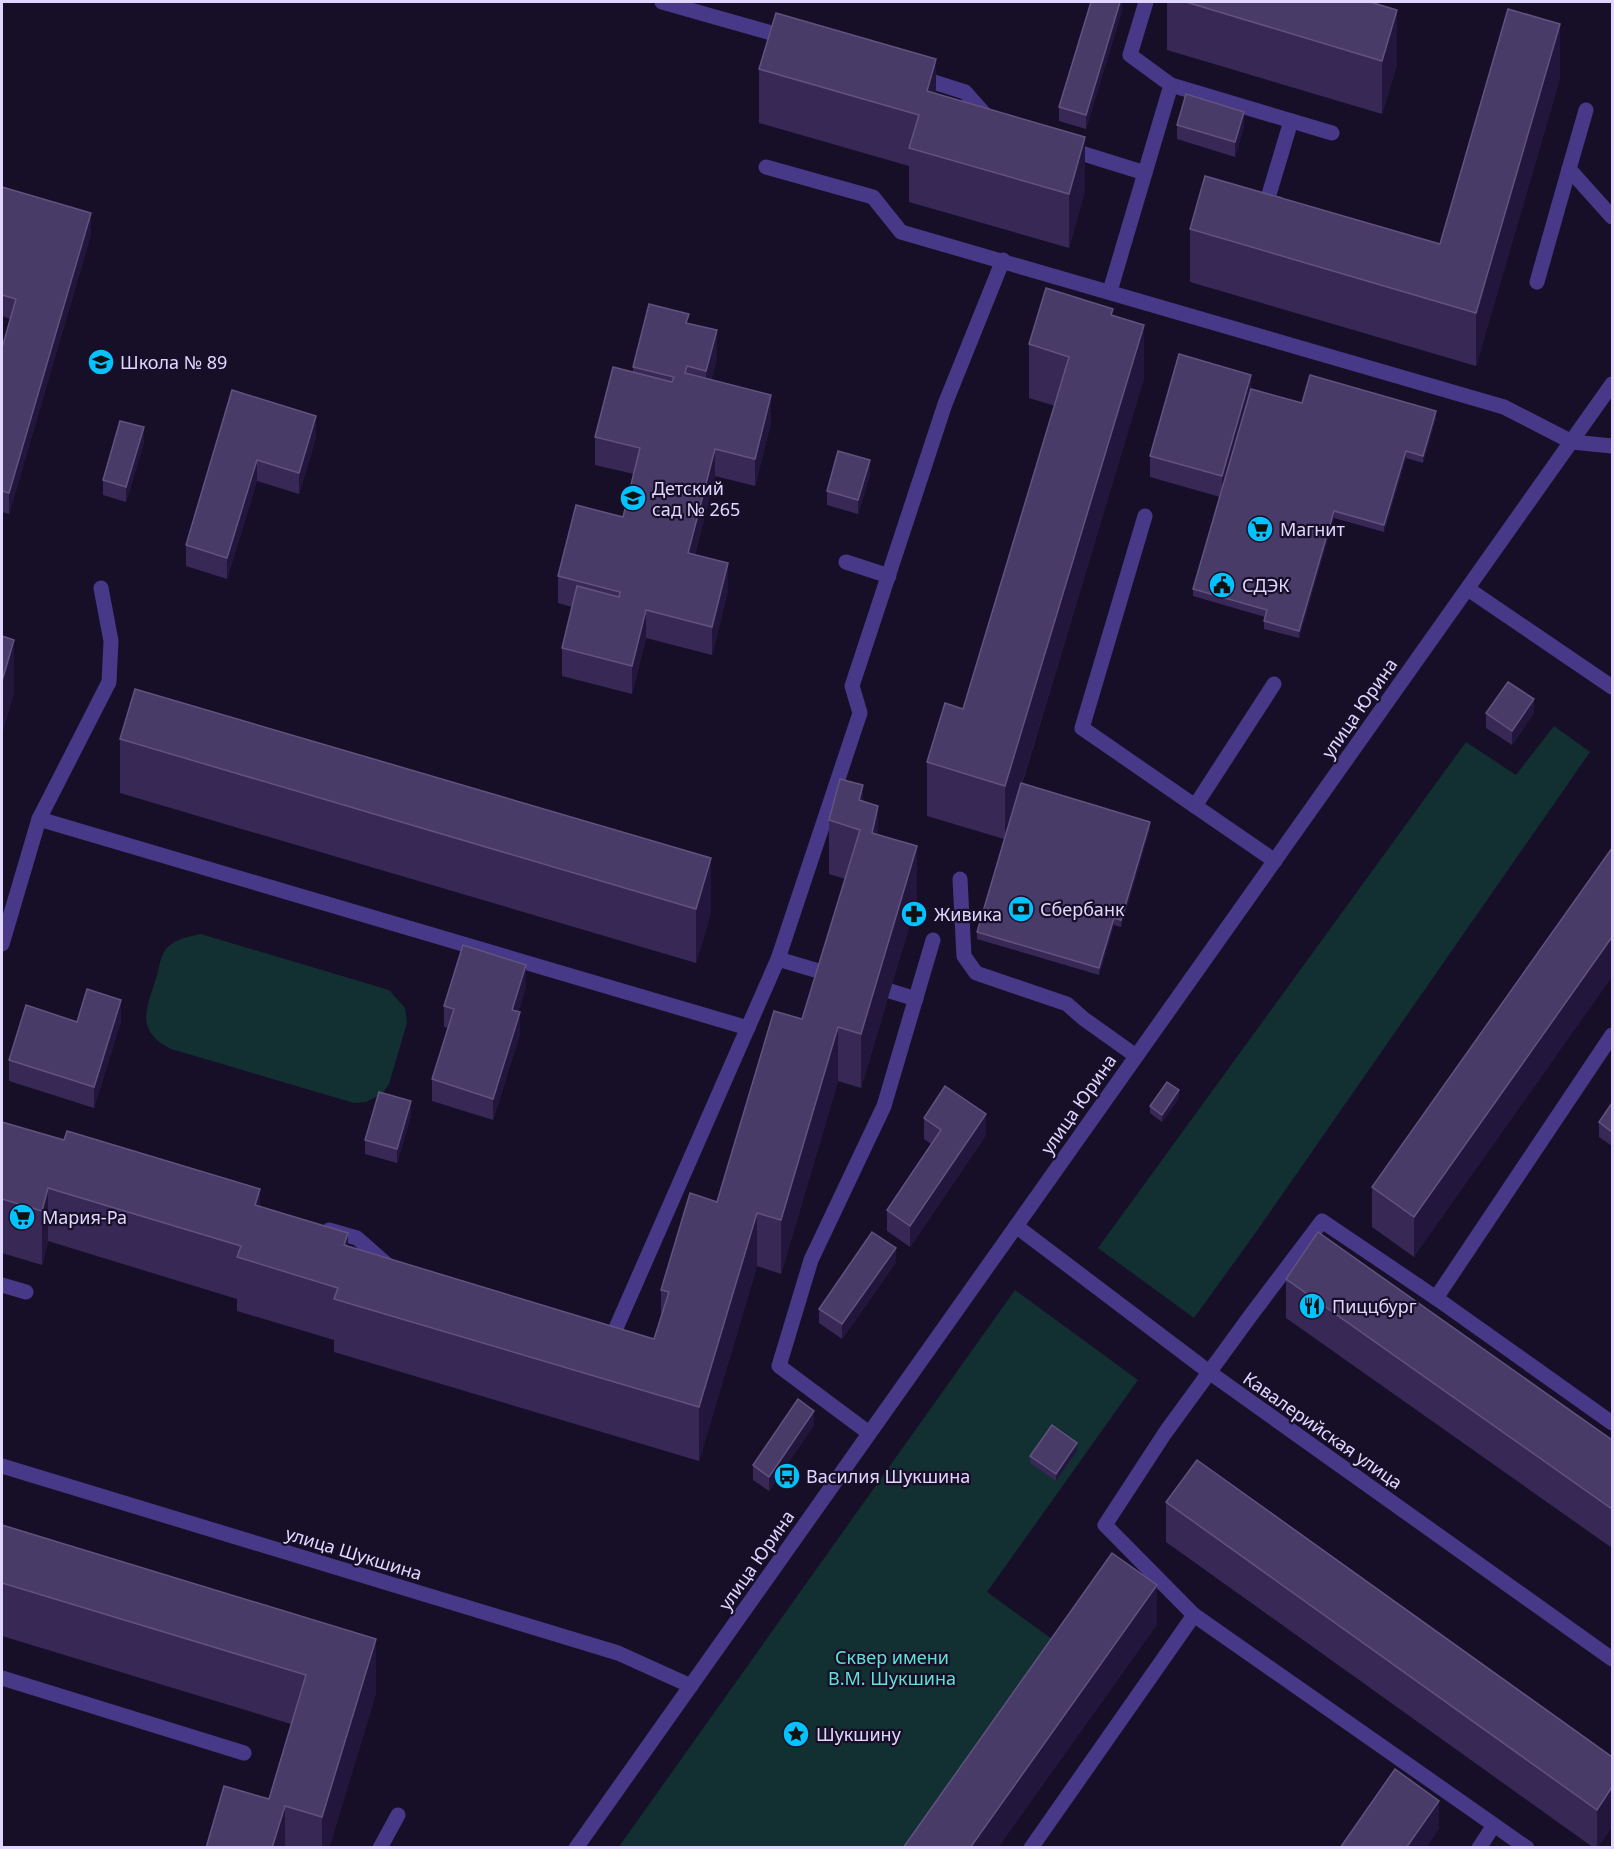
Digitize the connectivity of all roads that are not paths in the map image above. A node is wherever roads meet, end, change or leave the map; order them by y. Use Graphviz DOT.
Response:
graph roads {
  1 [pos="662,2"];
  2 [pos="1146,2"];
  3 [pos="804,43"];
  4 [pos="908,74"];
  5 [pos="1171,85"];
  6 [pos="1586,110"];
  7 [pos="1292,121"];
  8 [pos="997,128"];
  9 [pos="1332,133"];
  10 [pos="1054,145"];
  11 [pos="766,167"];
  12 [pos="1569,169"];
  13 [pos="1145,173"];
  14 [pos="1290,208"];
  15 [pos="1612,217"];
  16 [pos="1003,260"];
  17 [pos="1537,282"];
  18 [pos="1110,291"];
  19 [pos="1612,384"];
  20 [pos="1572,442"];
  21 [pos="1612,446"];
  22 [pos="1145,516"];
  23 [pos="846,562"];
  24 [pos="889,576"];
  25 [pos="101,588"];
  26 [pos="1468,589"];
  27 [pos="1274,684"];
  28 [pos="1612,687"];
  29 [pos="1195,806"];
  30 [pos="39,819"];
  31 [pos="1275,861"];
  32 [pos="960,879"];
  33 [pos="933,940"];
  34 [pos="2,944"];
  35 [pos="778,959"];
  36 [pos="832,975"];
  37 [pos="890,991"];
  38 [pos="916,999"];
  39 [pos="748,1028"];
  40 [pos="1612,1035"];
  41 [pos="1136,1056"];
  42 [pos="311,1225"];
  43 [pos="1016,1226"];
  44 [pos="399,1275"];
  45 [pos="2,1285"];
  46 [pos="26,1292"];
  47 [pos="1436,1298"];
  48 [pos="600,1342"];
  49 [pos="1209,1372"];
  50 [pos="1612,1423"];
  51 [pos="869,1433"];
  52 [pos="2,1466"];
  53 [pos="1194,1615"];
  54 [pos="1612,1659"];
  55 [pos="2,1678"];
  56 [pos="691,1686"];
  57 [pos="244,1753"];
  58 [pos="398,1815"];
  59 [pos="1494,1825"];
  60 [pos="380,1848"];
  61 [pos="576,1848"];
  62 [pos="1031,1848"];
  63 [pos="1479,1848"];
  64 [pos="1527,1848"];
  1 -- 3 [label="street"];
  2 -- 5 [label="street"];
  4 -- 8 [label="street"];
  5 -- 7 [label="street"];
  5 -- 13 [label="street"];
  6 -- 12 [label="street"];
  7 -- 9 [label="street"];
  7 -- 14 [label="street"];
  10 -- 13 [label="street"];
  11 -- 16 [label="street"];
  12 -- 15 [label="street"];
  12 -- 17 [label="street"];
  13 -- 18 [label="street"];
  16 -- 18 [label="street"];
  16 -- 24 [label="street"];
  18 -- 20 [label="street"];
  19 -- 20 [label="street, улица Юрина"];
  20 -- 21 [label="street"];
  20 -- 26 [label="street, улица Юрина"];
  22 -- 29 [label="street"];
  23 -- 24 [label="street"];
  24 -- 35 [label="street"];
  25 -- 30 [label="street"];
  26 -- 28 [label="street"];
  26 -- 31 [label="street, улица Юрина"];
  27 -- 29 [label="street"];
  29 -- 31 [label="street"];
  30 -- 34 [label="street"];
  30 -- 39 [label="street"];
  31 -- 41 [label="street, улица Юрина"];
  32 -- 41 [label="street"];
  33 -- 38 [label="street"];
  35 -- 36 [label="street"];
  35 -- 39 [label="street"];
  37 -- 38 [label="street"];
  38 -- 51 [label="street"];
  39 -- 48 [label="street"];
  40 -- 47 [label="street"];
  41 -- 43 [label="street, улица Юрина"];
  42 -- 44 [label="street"];
  43 -- 49 [label="street, Кавалерийская улица"];
  43 -- 51 [label="street, улица Юрина"];
  45 -- 46 [label="street"];
  47 -- 49 [label="street"];
  47 -- 50 [label="street"];
  49 -- 53 [label="street"];
  49 -- 54 [label="street, Кавалерийская улица"];
  51 -- 56 [label="street, улица Юрина"];
  52 -- 56 [label="street, улица Шукшина"];
  53 -- 59 [label="street"];
  53 -- 62 [label="street"];
  55 -- 57 [label="street"];
  56 -- 61 [label="street, улица Юрина"];
  58 -- 60 [label="street"];
  59 -- 63 [label="street"];
  59 -- 64 [label="street"];
}
